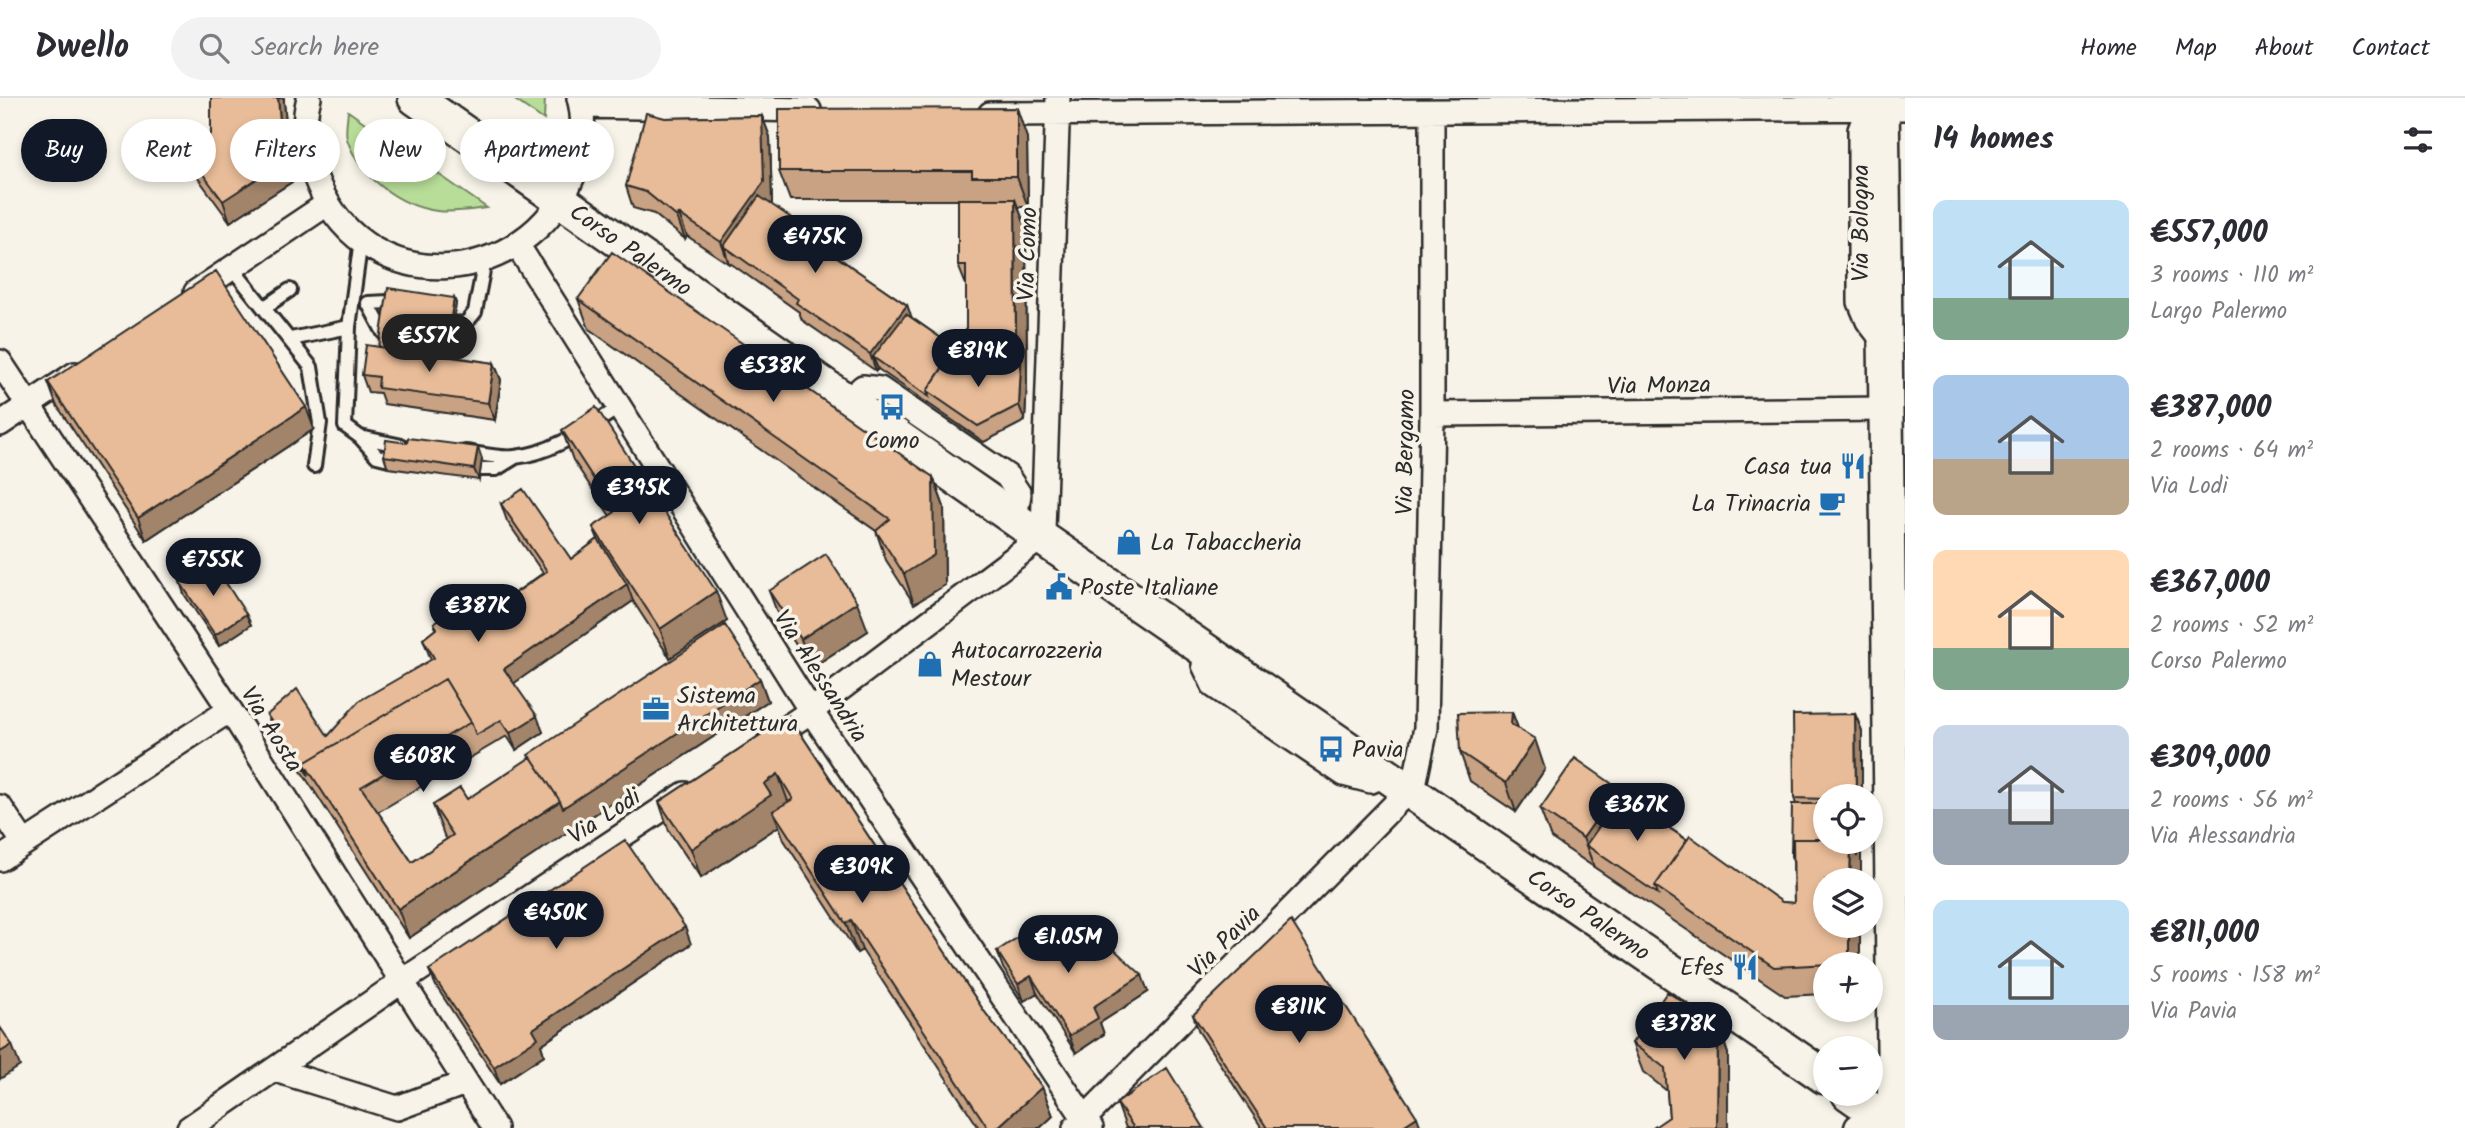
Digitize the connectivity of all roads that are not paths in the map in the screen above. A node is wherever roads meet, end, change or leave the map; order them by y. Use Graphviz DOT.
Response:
graph roads {
  1 [pos="309,98"];
  2 [pos="415,98"];
  3 [pos="580,102"];
  4 [pos="1059,107"];
  5 [pos="1887,108"];
  6 [pos="827,111"];
  7 [pos="1432,112"];
  8 [pos="963,113"];
  9 [pos="563,200"];
  10 [pos="327,204"];
  11 [pos="361,240"];
  12 [pos="518,246"];
  13 [pos="485,260"];
  14 [pos="232,268"];
  15 [pos="355,288"];
  16 [pos="290,290"];
  17 [pos="368,303"];
  18 [pos="176,306"];
  19 [pos="388,309"];
  20 [pos="266,313"];
  21 [pos="349,327"];
  22 [pos="384,333"];
  23 [pos="291,339"];
  24 [pos="450,342"];
  25 [pos="96,360"];
  26 [pos="0,362"];
  27 [pos="27,406"];
  28 [pos="620,407"];
  29 [pos="1886,409"];
  30 [pos="1432,414"];
  31 [pos="0,424"];
  32 [pos="360,437"];
  33 [pos="411,447"];
  34 [pos="449,451"];
  35 [pos="389,458"];
  36 [pos="514,458"];
  37 [pos="314,467"];
  38 [pos="480,469"];
  39 [pos="1027,528"];
  40 [pos="230,710"];
  41 [pos="811,711"];
  42 [pos="754,749"];
  43 [pos="708,779"];
  44 [pos="1398,782"];
  45 [pos="0,807"];
  46 [pos="24,843"];
  47 [pos="0,859"];
  48 [pos="401,982"];
  49 [pos="1813,1069"];
  50 [pos="275,1070"];
  51 [pos="465,1083"];
  52 [pos="1870,1106"];
  53 [pos="394,1118"];
  54 [pos="1890,1118"];
  55 [pos="1083,1125"];
  56 [pos="189,1128"];
  57 [pos="495,1128"];
  1 -- 10 [label="street"];
  2 -- 9 [label="main road, Corso Palermo"];
  3 -- 6 [label="street"];
  3 -- 9 [label="street"];
  4 -- 7 [label="street"];
  4 -- 8 [label="street"];
  4 -- 39 [label="street, Via Como"];
  5 -- 7 [label="street"];
  5 -- 29 [label="main road, Via Bologna"];
  7 -- 30 [label="street, Via Bergamo"];
  9 -- 12 [label="street"];
  9 -- 39 [label="main road, Corso Palermo"];
  10 -- 11 [label="street"];
  10 -- 14 [label="street"];
  11 -- 13 [label="street"];
  11 -- 15 [label="lane"];
  12 -- 13 [label="street"];
  12 -- 28 [label="street, Via Alessandria"];
  13 -- 24 [label="lane"];
  14 -- 18 [label="street"];
  14 -- 20 [label="lane"];
  15 -- 17 [label="lane"];
  15 -- 21 [label="lane"];
  16 -- 20 [label="lane"];
  17 -- 19 [label="lane"];
  17 -- 22 [label="lane"];
  20 -- 23 [label="lane"];
  21 -- 23 [label="lane"];
  21 -- 32 [label="lane"];
  23 -- 37 [label="lane"];
  25 -- 27 [label="street"];
  26 -- 27 [label="street, Via Aosta"];
  27 -- 31 [label="street"];
  27 -- 40 [label="street, Via Aosta"];
  28 -- 36 [label="lane"];
  28 -- 41 [label="street, Via Alessandria"];
  29 -- 30 [label="street, Via Monza"];
  29 -- 54 [label="main road, Via Bologna"];
  30 -- 44 [label="street, Via Bergamo"];
  32 -- 33 [label="lane"];
  32 -- 35 [label="lane"];
  34 -- 36 [label="lane"];
  36 -- 38 [label="lane"];
  39 -- 41 [label="street"];
  39 -- 44 [label="main road, Corso Palermo"];
  40 -- 46 [label="street"];
  40 -- 48 [label="street, Via Aosta"];
  41 -- 42 [label="street"];
  41 -- 55 [label="street, Via Alessandria"];
  43 -- 48 [label="street, Via Lodi"];
  44 -- 49 [label="main road, Corso Palermo"];
  44 -- 55 [label="street, Via Pavia"];
  45 -- 46 [label="street"];
  46 -- 47 [label="street"];
  48 -- 50 [label="street, Via Lodi"];
  48 -- 51 [label="street, Via Aosta"];
  50 -- 53 [label="street"];
  50 -- 56 [label="street, Via Lodi"];
  51 -- 53 [label="street"];
  51 -- 57 [label="street, Via Aosta"];
  52 -- 54 [label="main road"];
}
